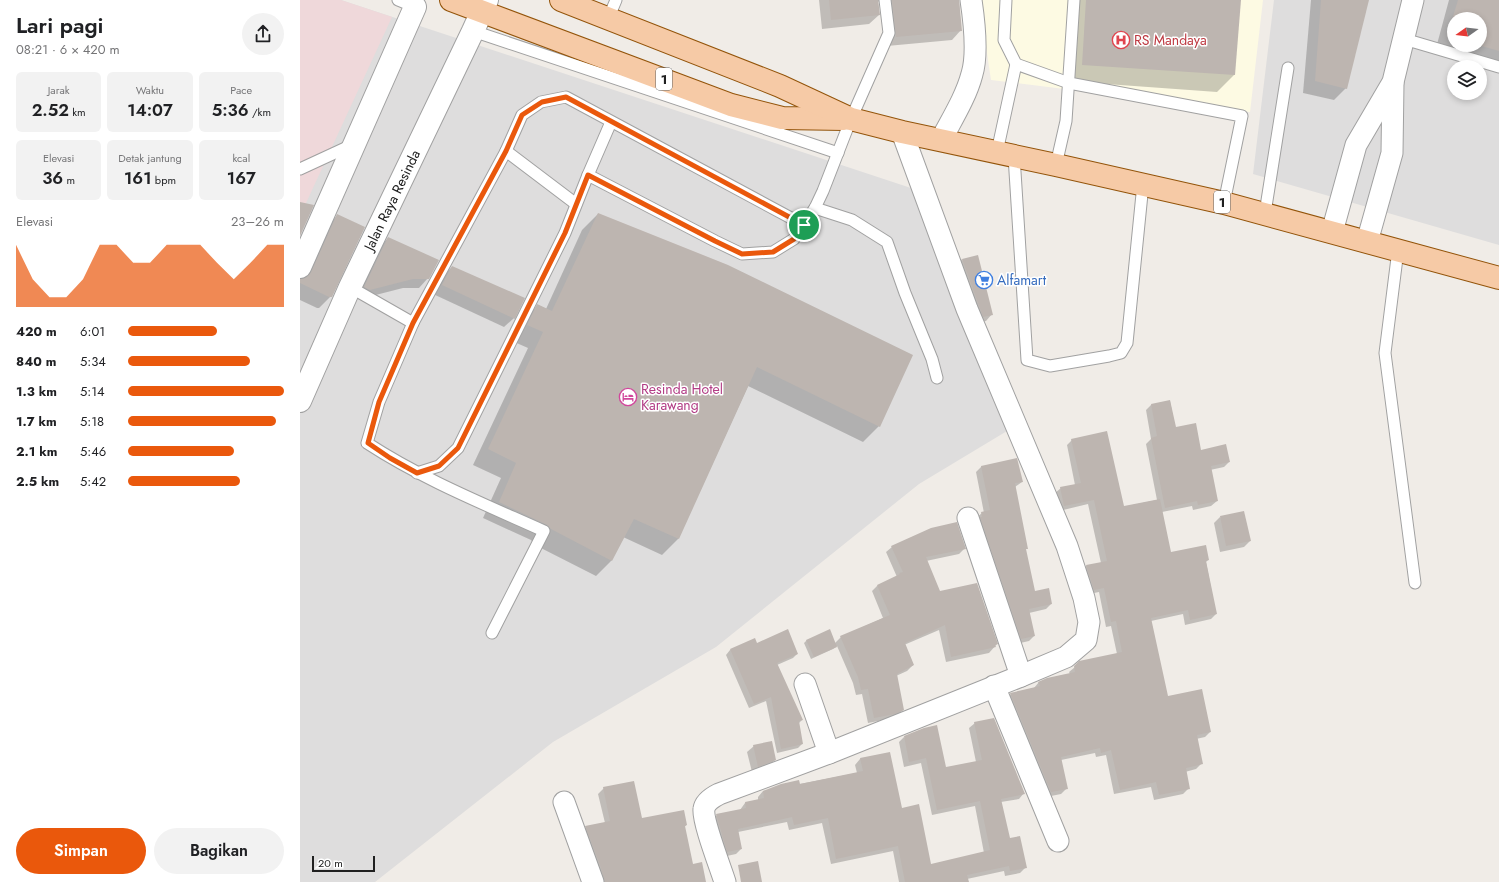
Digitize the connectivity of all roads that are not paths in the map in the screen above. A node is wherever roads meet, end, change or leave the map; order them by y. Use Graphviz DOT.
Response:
graph roads {
  1 [pos="451,0"];
  2 [pos="561,0"];
  3 [pos="885,0"];
  4 [pos="971,0"];
  5 [pos="1006,0"];
  6 [pos="1074,0"];
  7 [pos="1413,0"];
  8 [pos="407,4"];
  9 [pos="612,9"];
  10 [pos="481,14"];
  11 [pos="1404,38"];
  12 [pos="1016,64"];
  13 [pos="1499,67"];
  14 [pos="1288,68"];
  15 [pos="1393,82"];
  16 [pos="1069,83"];
  17 [pos="851,119"];
  18 [pos="611,122"];
  19 [pos="902,132"];
  20 [pos="941,140"];
  21 [pos="355,143"];
  22 [pos="506,151"];
  23 [pos="838,153"];
  24 [pos="1005,154"];
  25 [pos="1056,165"];
  26 [pos="300,169"];
  27 [pos="588,175"];
  28 [pos="1143,184"];
  29 [pos="1224,203"];
  30 [pos="576,204"];
  31 [pos="815,208"];
  32 [pos="1265,213"];
  33 [pos="804,225"];
  34 [pos="1332,232"];
  35 [pos="1367,242"];
  36 [pos="1398,250"];
  37 [pos="300,267"];
  38 [pos="1499,278"];
  39 [pos="350,287"];
  40 [pos="413,323"];
  41 [pos="937,378"];
  42 [pos="300,401"];
  43 [pos="417,473"];
  44 [pos="968,518"];
  45 [pos="1415,583"];
  46 [pos="492,634"];
  47 [pos="1020,676"];
  48 [pos="805,684"];
  49 [pos="994,686"];
  50 [pos="829,753"];
  51 [pos="564,802"];
  52 [pos="1058,841"];
  53 [pos="593,882"];
  54 [pos="725,882"];
  1 -- 10 [label="main road, 1"];
  2 -- 9 [label="main road, 1"];
  3 -- 17 [label="lane"];
  4 -- 20 [label="street"];
  5 -- 12 [label="lane"];
  6 -- 16 [label="lane"];
  7 -- 11 [label="street"];
  8 -- 21 [label="street"];
  9 -- 17 [label="main road, 1"];
  10 -- 17 [label="main road, 1"];
  10 -- 23 [label="lane"];
  10 -- 39 [label="street, Jalan Raya Resinda"];
  11 -- 13 [label="lane"];
  11 -- 15 [label="street"];
  12 -- 16 [label="lane"];
  12 -- 24 [label="lane"];
  14 -- 32 [label="lane"];
  15 -- 34 [label="street"];
  15 -- 35 [label="street"];
  16 -- 25 [label="lane"];
  16 -- 29 [label="lane"];
  17 -- 19 [label="main road, 1"];
  17 -- 23 [label="lane"];
  18 -- 22 [label="lane"];
  18 -- 27 [label="lane"];
  18 -- 33 [label="lane"];
  19 -- 20 [label="main road, 1"];
  19 -- 47 [label="street"];
  20 -- 24 [label="main road, 1"];
  21 -- 26 [label="lane"];
  21 -- 37 [label="street"];
  22 -- 30 [label="lane"];
  22 -- 40 [label="lane"];
  23 -- 31 [label="lane"];
  24 -- 25 [label="main road, 1"];
  24 -- 28 [label="lane"];
  25 -- 28 [label="main road, 1"];
  27 -- 30 [label="lane"];
  27 -- 33 [label="lane"];
  28 -- 29 [label="main road, 1"];
  29 -- 32 [label="main road, 1"];
  30 -- 43 [label="lane"];
  31 -- 33 [label="lane"];
  31 -- 41 [label="lane"];
  32 -- 34 [label="main road, 1"];
  34 -- 35 [label="main road, 1"];
  35 -- 36 [label="main road, 1"];
  36 -- 38 [label="main road, 1"];
  36 -- 45 [label="lane"];
  39 -- 40 [label="lane"];
  39 -- 42 [label="street, Jalan Raya Resinda"];
  40 -- 43 [label="lane"];
  43 -- 46 [label="lane"];
  44 -- 47 [label="street"];
  47 -- 49 [label="street"];
  48 -- 50 [label="street"];
  49 -- 50 [label="street"];
  49 -- 52 [label="street"];
  50 -- 54 [label="street"];
  51 -- 53 [label="street"];
}
